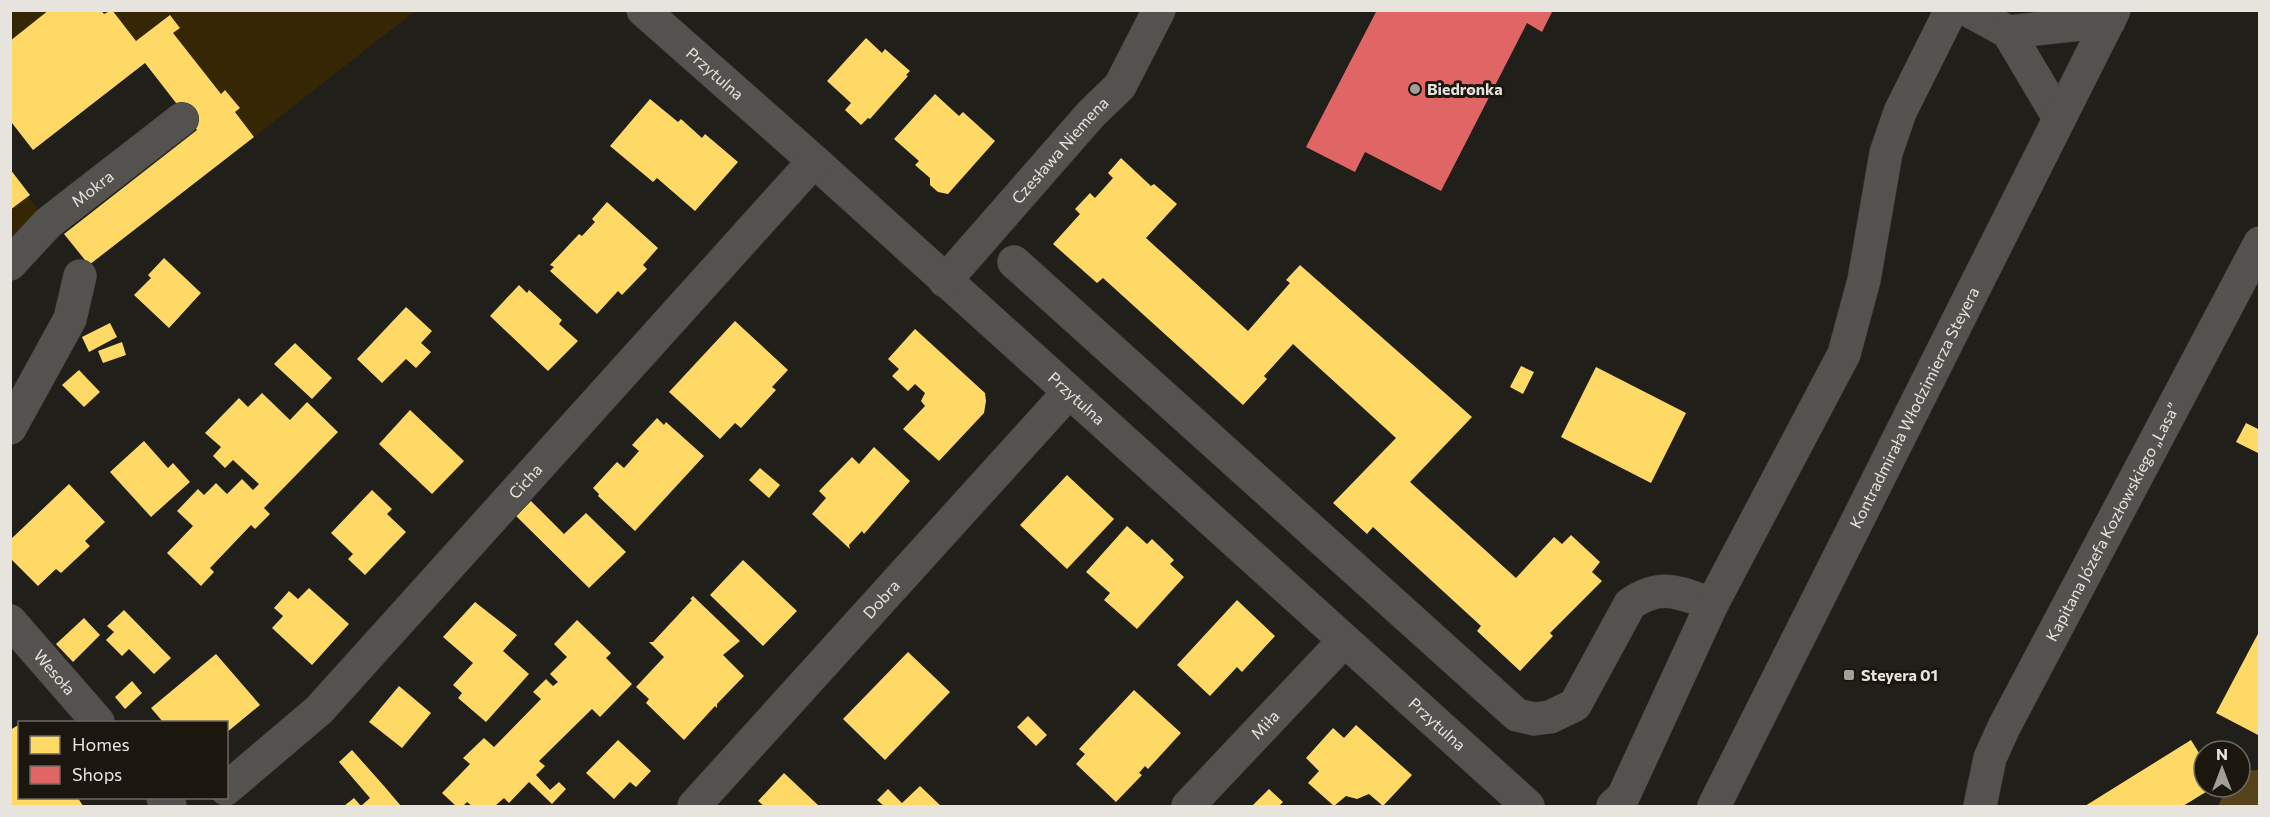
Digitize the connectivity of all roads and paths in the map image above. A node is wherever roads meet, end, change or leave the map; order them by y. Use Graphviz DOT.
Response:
graph roads {
  1 [pos="643,10"];
  2 [pos="1159,10"];
  3 [pos="1951,10"];
  4 [pos="1968,10"];
  5 [pos="2111,16"];
  6 [pos="2008,32"];
  7 [pos="2059,118"];
  8 [pos="182,119"];
  9 [pos="814,161"];
  10 [pos="2259,243"];
  11 [pos="1014,262"];
  12 [pos="10,264"];
  13 [pos="80,276"];
  14 [pos="945,281"];
  15 [pos="1069,392"];
  16 [pos="10,428"];
  17 [pos="1712,604"];
  18 [pos="10,621"];
  19 [pos="1343,642"];
  20 [pos="96,721"];
  21 [pos="228,787"];
  22 [pos="1518,796"];
  23 [pos="694,807"];
  24 [pos="1188,807"];
  25 [pos="1613,807"];
  26 [pos="1714,807"];
  27 [pos="1980,807"];
  1 -- 9 [label="street, Przytulna"];
  2 -- 14 [label="street, Czesława Niemena"];
  3 -- 17 [label="street"];
  4 -- 6 [label="street"];
  5 -- 6 [label="street"];
  5 -- 7 [label="street, Kontradmirała Włodzimierza Steyera"];
  6 -- 7 [label="street"];
  7 -- 26 [label="street, Kontradmirała Włodzimierza Steyera"];
  8 -- 12 [label="street, Mokra"];
  9 -- 14 [label="street, Przytulna"];
  9 -- 21 [label="street, Cicha"];
  10 -- 27 [label="street, Kapitana Józefa Kozłowskiego „Lasa”"];
  11 -- 17 [label="street"];
  13 -- 16 [label="street"];
  14 -- 15 [label="street, Przytulna"];
  15 -- 19 [label="street, Przytulna"];
  15 -- 23 [label="street, Dobra"];
  17 -- 25 [label="street"];
  18 -- 20 [label="street, Wesoła"];
  19 -- 22 [label="street, Przytulna"];
  19 -- 24 [label="street, Miła"];
}
